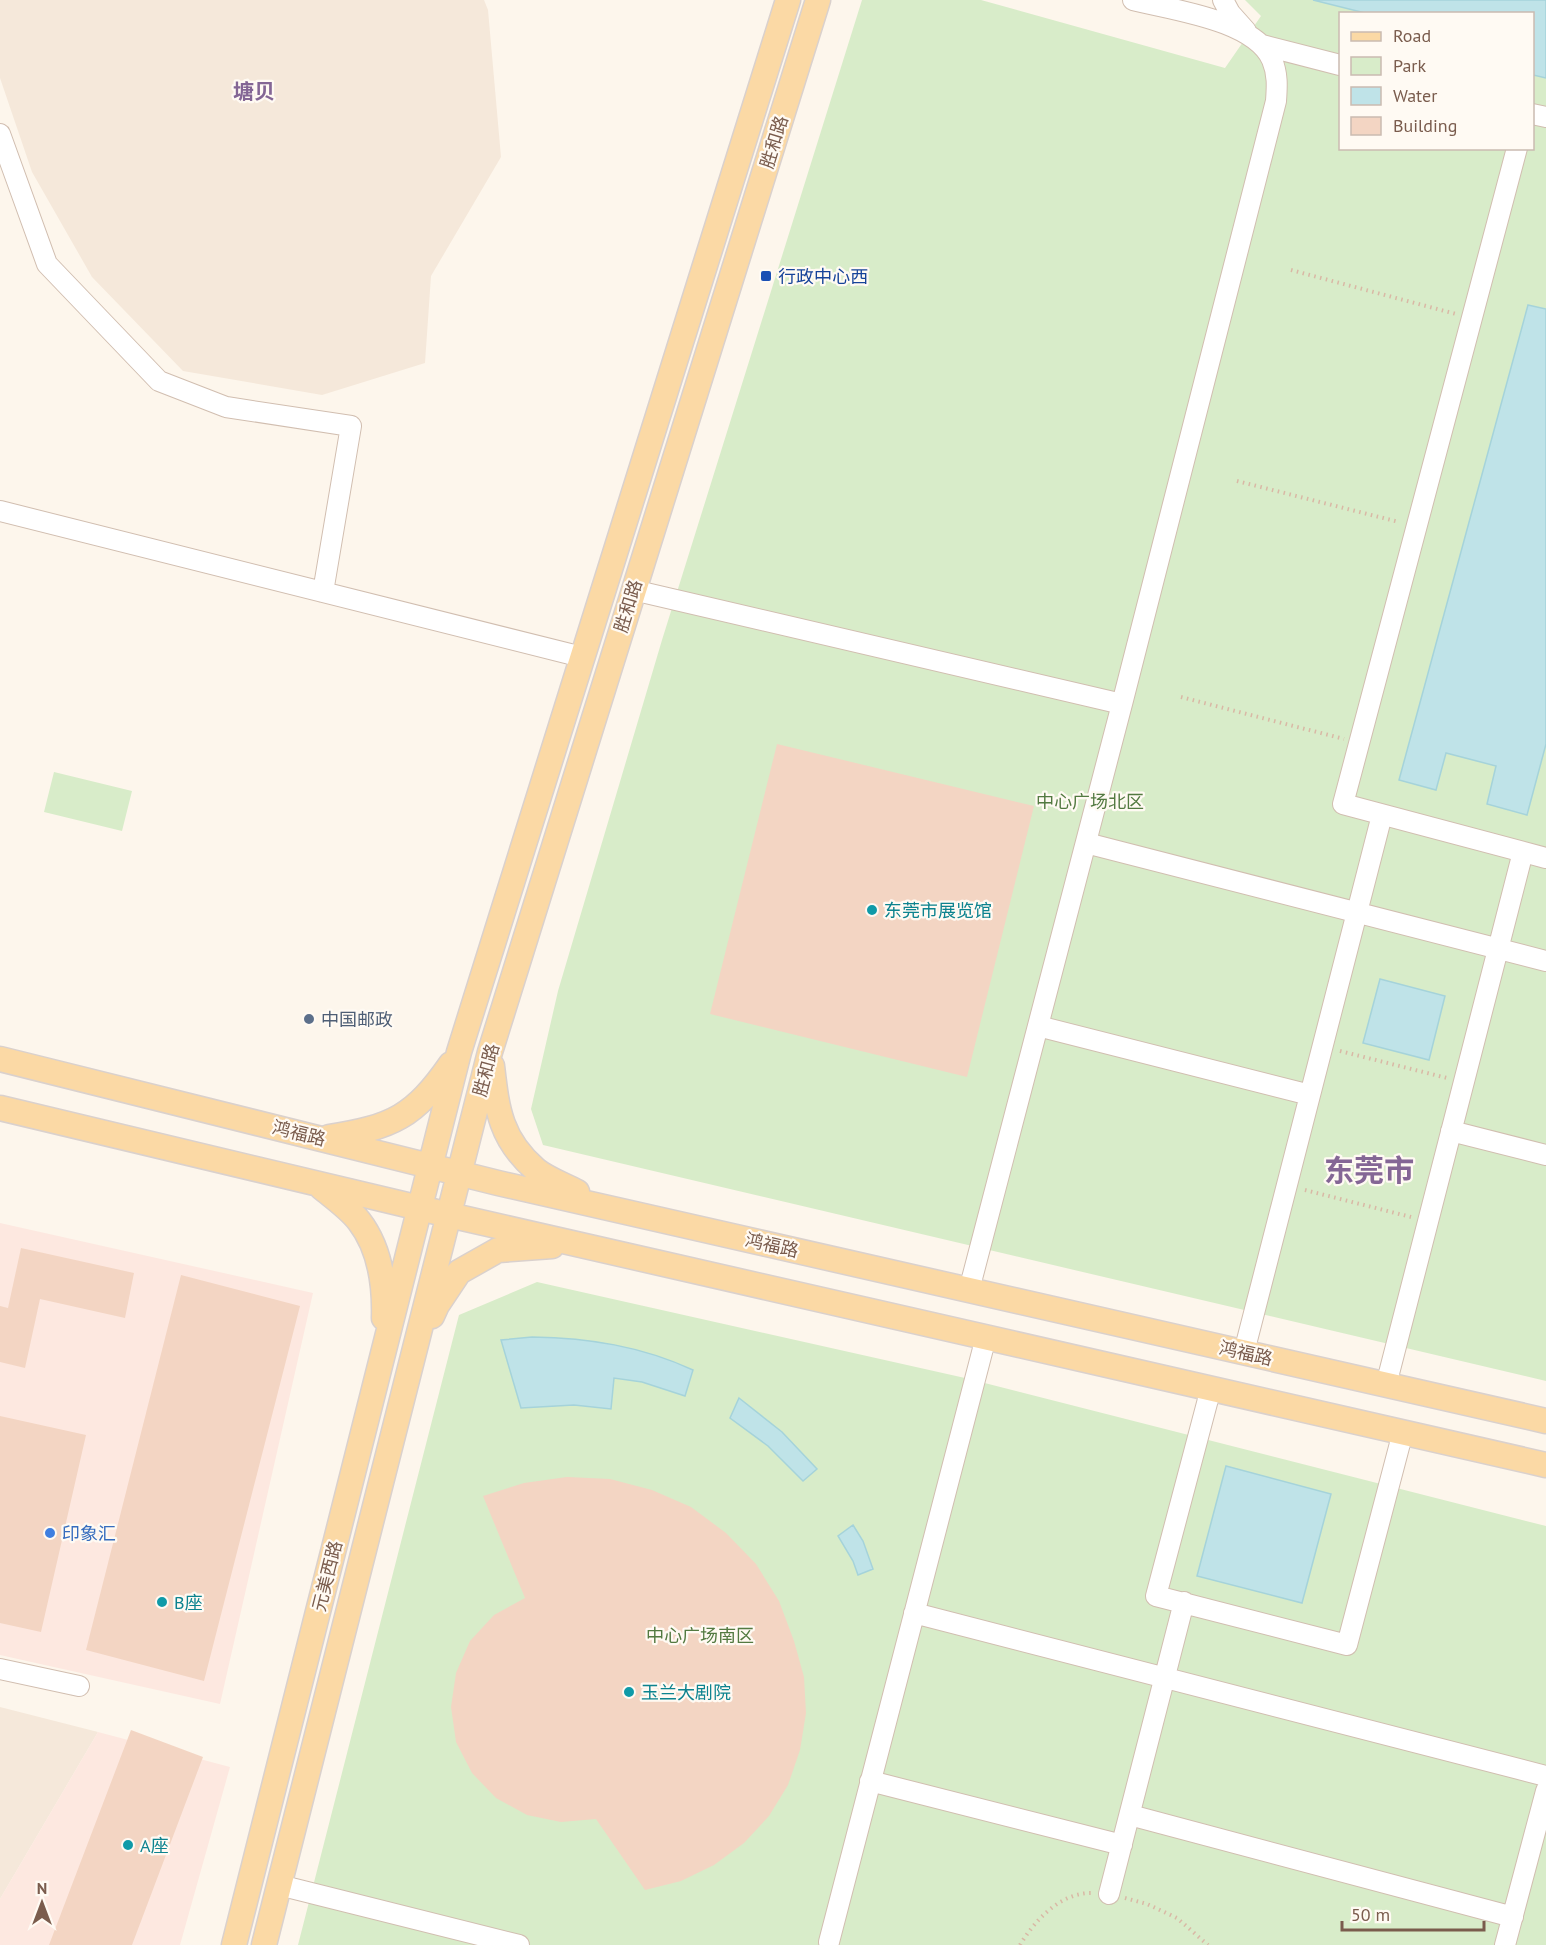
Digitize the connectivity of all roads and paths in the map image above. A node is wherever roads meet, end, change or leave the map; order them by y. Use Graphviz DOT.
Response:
graph roads {
  1 [pos="788,0"];
  2 [pos="818,0"];
  3 [pos="1133,0"];
  4 [pos="1223,0"];
  5 [pos="1246,32"];
  6 [pos="1262,45"];
  7 [pos="1339,64"];
  8 [pos="0,134"];
  9 [pos="1516,150"];
  10 [pos="1291,270"];
  11 [pos="1472,319"];
  12 [pos="1237,481"];
  13 [pos="0,511"];
  14 [pos="1416,527"];
  15 [pos="633,590"];
  16 [pos="323,592"];
  17 [pos="582,657"];
  18 [pos="1181,697"];
  19 [pos="1122,704"];
  20 [pos="1359,743"];
  21 [pos="1382,815"];
  22 [pos="1086,843"];
  23 [pos="1523,852"];
  24 [pos="1546,858"];
  25 [pos="1357,913"];
  26 [pos="1498,949"];
  27 [pos="1546,962"];
  28 [pos="1038,1026"];
  29 [pos="1322,1047"];
  30 [pos="459,1052"];
  31 [pos="490,1052"];
  32 [pos="0,1059"];
  33 [pos="1464,1082"];
  34 [pos="1310,1095"];
  35 [pos="0,1108"];
  36 [pos="1451,1131"];
  37 [pos="320,1138"];
  38 [pos="1546,1155"];
  39 [pos="431,1166"];
  40 [pos="459,1173"];
  41 [pos="316,1183"];
  42 [pos="1287,1185"];
  43 [pos="606,1207"];
  44 [pos="420,1208"];
  45 [pos="449,1215"];
  46 [pos="1428,1221"];
  47 [pos="603,1250"];
  48 [pos="969,1290"];
  49 [pos="986,1337"];
  50 [pos="384,1352"];
  51 [pos="1244,1353"];
  52 [pos="412,1362"];
  53 [pos="1386,1385"];
  54 [pos="1210,1388"];
  55 [pos="1546,1421"];
  56 [pos="1403,1432"];
  57 [pos="1546,1465"];
  58 [pos="1184,1602"];
  59 [pos="914,1613"];
  60 [pos="0,1668"];
  61 [pos="1164,1678"];
  62 [pos="79,1686"];
  63 [pos="1546,1776"];
  64 [pos="870,1781"];
  65 [pos="1546,1791"];
  66 [pos="1130,1815"];
  67 [pos="1122,1845"];
  68 [pos="279,1885"];
  69 [pos="1109,1894"];
  70 [pos="1513,1917"];
  71 [pos="829,1941"];
  72 [pos="234,1945"];
  73 [pos="264,1945"];
  74 [pos="519,1945"];
  75 [pos="1505,1945"];
  1 -- 17 [label="main road, 胜和路"];
  2 -- 15 [label="main road, 胜和路"];
  3 -- 5 [label="street"];
  4 -- 5 [label="street"];
  5 -- 6 [label="street"];
  6 -- 7 [label="street"];
  6 -- 19 [label="street"];
  8 -- 16 [label="street"];
  9 -- 11 [label="street"];
  10 -- 11 [label="path"];
  11 -- 14 [label="street"];
  12 -- 14 [label="path"];
  13 -- 16 [label="street"];
  14 -- 20 [label="street"];
  15 -- 19 [label="street"];
  15 -- 31 [label="main road, 胜和路"];
  16 -- 17 [label="street"];
  17 -- 30 [label="main road, 胜和路"];
  18 -- 20 [label="path"];
  19 -- 22 [label="street"];
  20 -- 21 [label="street"];
  21 -- 23 [label="street"];
  21 -- 25 [label="street"];
  22 -- 25 [label="street"];
  22 -- 28 [label="street"];
  23 -- 24 [label="street"];
  23 -- 26 [label="street"];
  25 -- 26 [label="street"];
  25 -- 29 [label="street"];
  26 -- 27 [label="street"];
  26 -- 33 [label="street"];
  28 -- 34 [label="street"];
  28 -- 48 [label="street"];
  29 -- 33 [label="path"];
  29 -- 34 [label="street"];
  30 -- 37 [label="main road"];
  30 -- 39 [label="main road, 胜和路"];
  31 -- 40 [label="main road, 胜和路"];
  31 -- 43 [label="main road"];
  32 -- 37 [label="main road, 鸿福路"];
  33 -- 36 [label="street"];
  34 -- 42 [label="street"];
  35 -- 41 [label="main road"];
  36 -- 38 [label="street"];
  36 -- 46 [label="street"];
  37 -- 39 [label="main road, 鸿福路"];
  39 -- 40 [label="main road, 鸿福路"];
  39 -- 44 [label="main road, 胜和路"];
  40 -- 43 [label="main road, 鸿福路"];
  40 -- 45 [label="main road, 胜和路"];
  41 -- 44 [label="main road"];
  41 -- 50 [label="main road"];
  42 -- 46 [label="path"];
  42 -- 51 [label="street"];
  43 -- 48 [label="main road, 鸿福路"];
  44 -- 45 [label="main road"];
  44 -- 50 [label="main road, 元美西路"];
  45 -- 47 [label="main road"];
  45 -- 52 [label="main road, 元美西路"];
  46 -- 53 [label="street"];
  47 -- 49 [label="main road"];
  47 -- 52 [label="main road"];
  48 -- 51 [label="main road, 鸿福路"];
  49 -- 54 [label="main road"];
  49 -- 59 [label="street"];
  50 -- 72 [label="main road, 元美西路"];
  51 -- 53 [label="main road, 鸿福路"];
  52 -- 68 [label="main road, 元美西路"];
  53 -- 55 [label="main road, 鸿福路"];
  54 -- 56 [label="main road"];
  54 -- 58 [label="street"];
  56 -- 57 [label="main road"];
  56 -- 58 [label="street"];
  58 -- 61 [label="street"];
  59 -- 61 [label="street"];
  59 -- 64 [label="street"];
  60 -- 62 [label="street"];
  61 -- 63 [label="street"];
  61 -- 66 [label="street"];
  64 -- 67 [label="street"];
  64 -- 71 [label="street"];
  65 -- 70 [label="street"];
  66 -- 67 [label="street"];
  66 -- 70 [label="street"];
  67 -- 69 [label="street"];
  68 -- 73 [label="main road, 元美西路"];
  68 -- 74 [label="street"];
  70 -- 75 [label="street"];
}
